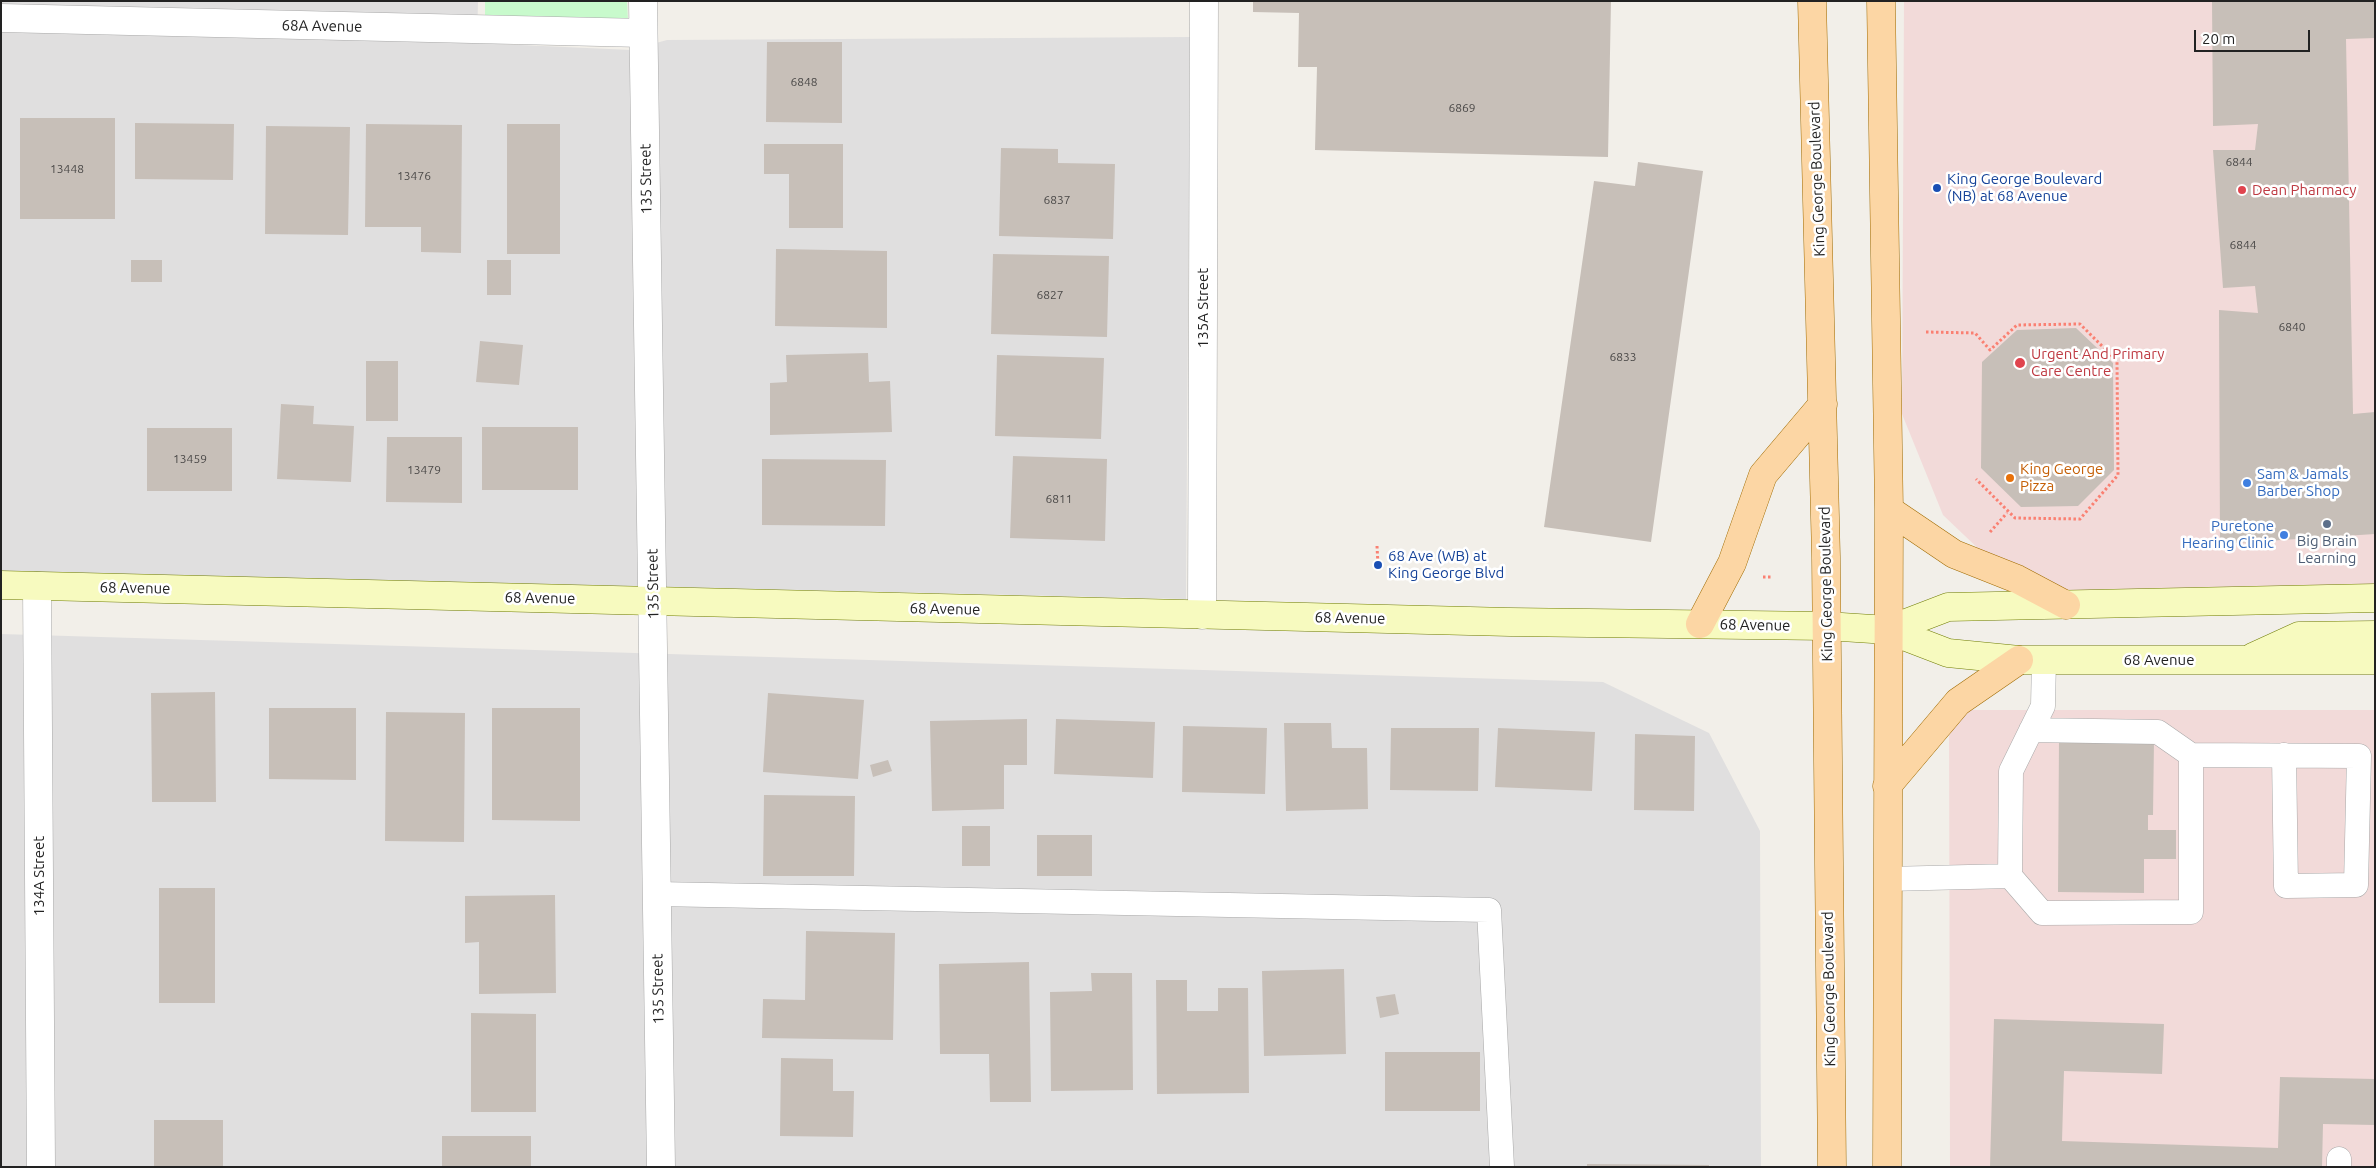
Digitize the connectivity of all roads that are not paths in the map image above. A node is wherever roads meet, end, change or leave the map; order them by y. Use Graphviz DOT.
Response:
graph roads {
  1 [pos="643,1"];
  2 [pos="1204,1"];
  3 [pos="1812,1"];
  4 [pos="1881,1"];
  5 [pos="1,18"];
  6 [pos="643,34"];
  7 [pos="1823,404"];
  8 [pos="1889,510"];
  9 [pos="1,585"];
  10 [pos="38,586"];
  11 [pos="2375,598"];
  12 [pos="654,601"];
  13 [pos="2066,605"];
  14 [pos="1202,615"];
  15 [pos="1700,624"];
  16 [pos="1826,626"];
  17 [pos="1888,630"];
  18 [pos="2375,635"];
  19 [pos="2032,660"];
  20 [pos="2245,660"];
  21 [pos="2375,660"];
  22 [pos="2032,730"];
  23 [pos="2190,755"];
  24 [pos="2284,755"];
  25 [pos="1887,786"];
  26 [pos="2010,876"];
  27 [pos="1887,880"];
  28 [pos="656,894"];
  29 [pos="41,1167"];
  30 [pos="661,1167"];
  31 [pos="1502,1167"];
  32 [pos="1832,1167"];
  33 [pos="1887,1167"];
  1 -- 6 [label="street, 135 Street"];
  2 -- 14 [label="street, 135A Street"];
  3 -- 7 [label="main road, King George Boulevard"];
  4 -- 8 [label="main road"];
  5 -- 6 [label="street, 68A Avenue"];
  6 -- 12 [label="street, 135 Street"];
  7 -- 15 [label="main road"];
  7 -- 16 [label="main road, King George Boulevard"];
  8 -- 13 [label="main road"];
  8 -- 17 [label="main road"];
  9 -- 10 [label="street, 68 Avenue"];
  10 -- 12 [label="street, 68 Avenue"];
  10 -- 29 [label="street, 134A Street"];
  11 -- 13 [label="street, 68 Avenue"];
  12 -- 14 [label="street, 68 Avenue"];
  12 -- 28 [label="street, 135 Street"];
  13 -- 17 [label="street, 68 Avenue"];
  14 -- 15 [label="street, 68 Avenue"];
  15 -- 16 [label="street, 68 Avenue"];
  16 -- 17 [label="street, 68 Avenue"];
  16 -- 32 [label="main road, King George Boulevard"];
  17 -- 19 [label="street, 68 Avenue"];
  17 -- 25 [label="main road"];
  18 -- 20 [label="street"];
  19 -- 20 [label="street, 68 Avenue"];
  19 -- 22 [label="lane"];
  19 -- 25 [label="main road"];
  20 -- 21 [label="street, 68 Avenue"];
  22 -- 23 [label="lane"];
  22 -- 26 [label="lane"];
  23 -- 24 [label="lane"];
  23 -- 26 [label="lane"];
  24 -- 24 [label="lane"];
  25 -- 27 [label="main road"];
  26 -- 27 [label="lane"];
  27 -- 33 [label="main road"];
  28 -- 30 [label="street, 135 Street"];
  28 -- 31 [label="lane"];
}
